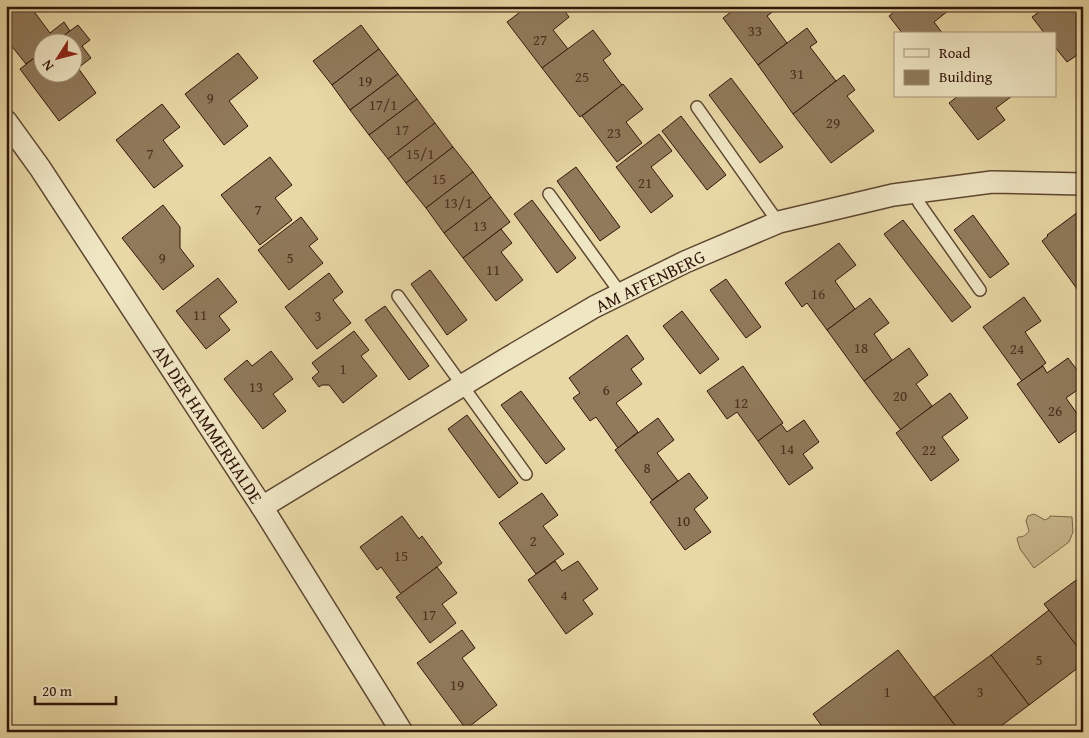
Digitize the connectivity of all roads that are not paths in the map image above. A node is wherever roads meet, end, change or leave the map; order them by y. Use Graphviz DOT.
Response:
graph roads {
  1 [pos="697,107"];
  2 [pos="6,121"];
  3 [pos="1083,184"];
  4 [pos="914,192"];
  5 [pos="548,194"];
  6 [pos="778,222"];
  7 [pos="980,290"];
  8 [pos="621,294"];
  9 [pos="398,296"];
  10 [pos="462,385"];
  11 [pos="526,474"];
  12 [pos="262,507"];
  13 [pos="402,732"];
  1 -- 6 [label="lane"];
  2 -- 12 [label="street, AN DER HAMMERHALDE"];
  3 -- 4 [label="street, AM AFFENBERG"];
  4 -- 6 [label="street, AM AFFENBERG"];
  4 -- 7 [label="lane"];
  5 -- 8 [label="lane"];
  6 -- 8 [label="street, AM AFFENBERG"];
  8 -- 10 [label="street, AM AFFENBERG"];
  9 -- 10 [label="lane"];
  10 -- 11 [label="lane"];
  10 -- 12 [label="street, AM AFFENBERG"];
  12 -- 13 [label="street, AN DER HAMMERHALDE"];
}
